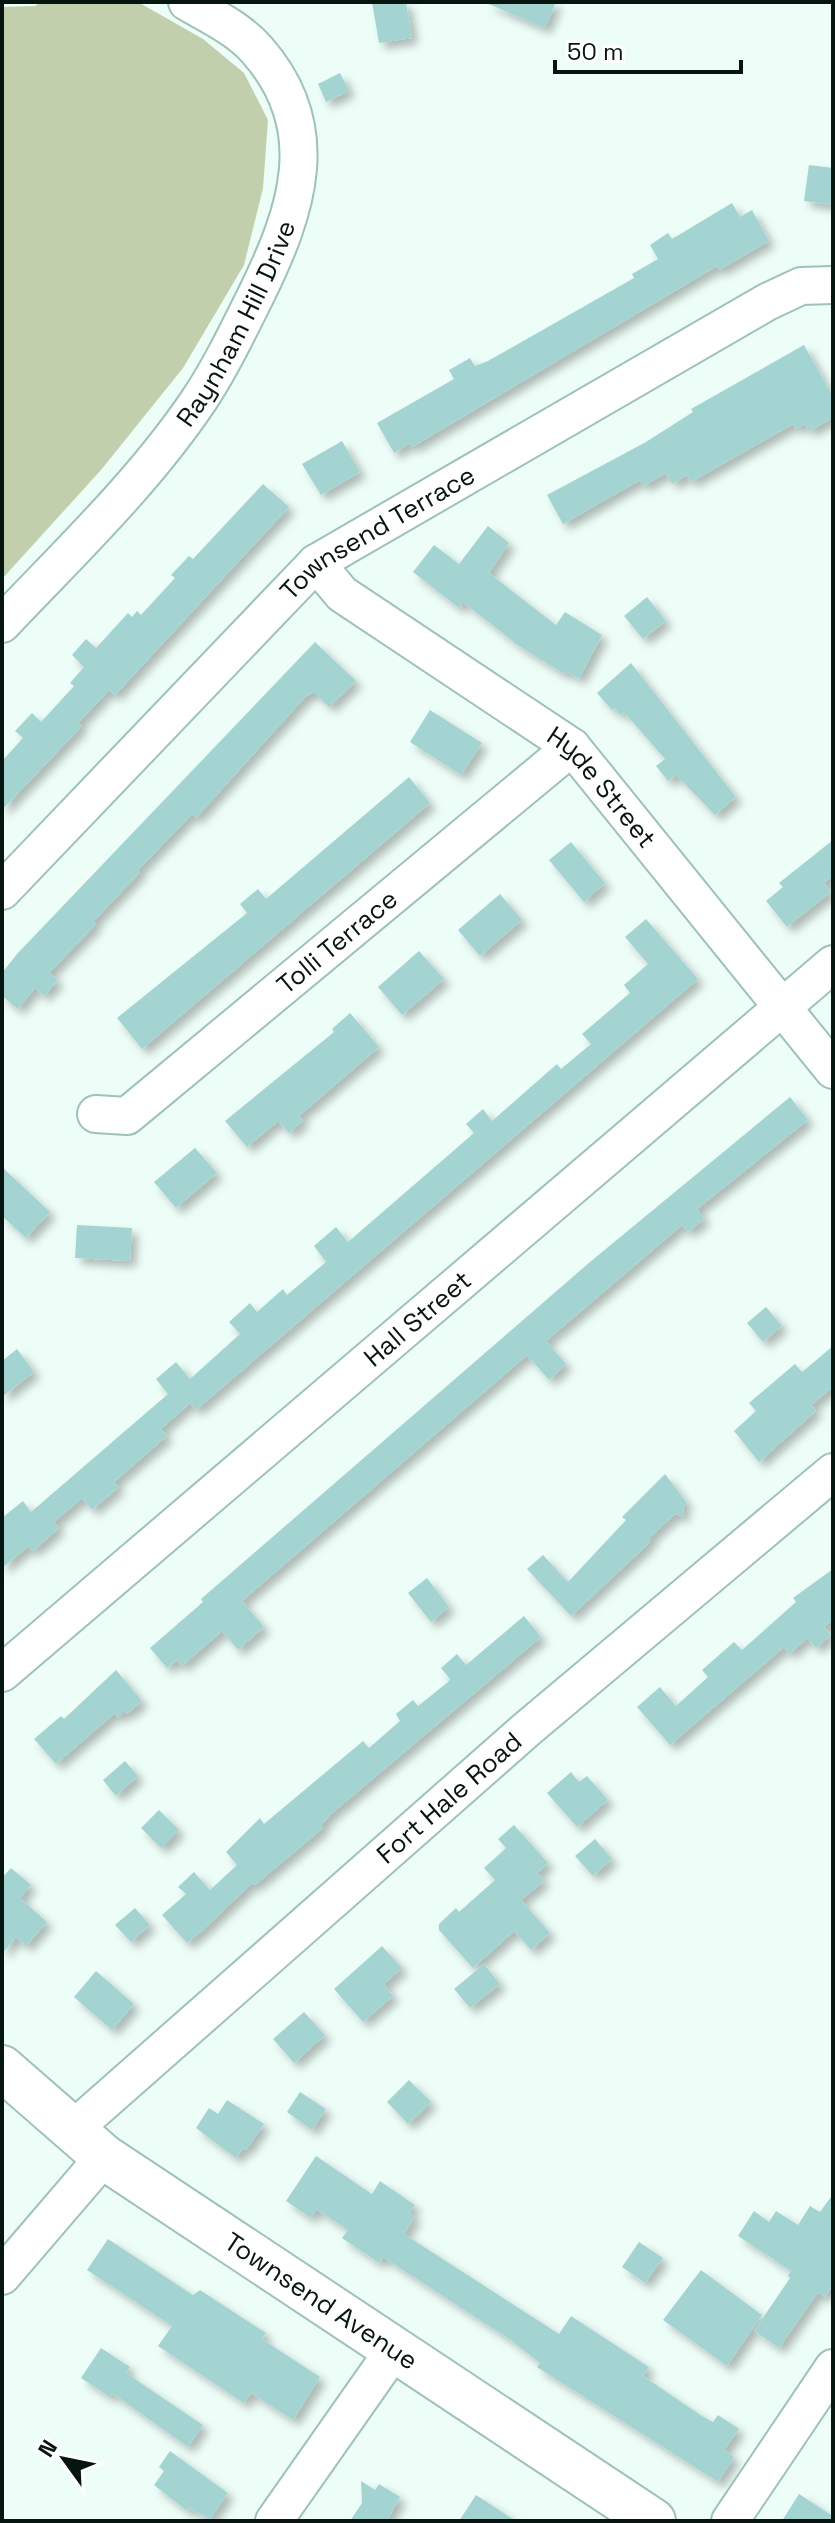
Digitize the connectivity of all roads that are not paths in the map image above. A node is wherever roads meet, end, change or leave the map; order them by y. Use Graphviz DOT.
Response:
graph roads {
  1 [pos="187,2"];
  2 [pos="833,285"];
  3 [pos="316,563"];
  4 [pos="2,624"];
  5 [pos="572,747"];
  6 [pos="2,891"];
  7 [pos="833,964"];
  8 [pos="781,1006"];
  9 [pos="833,1070"];
  10 [pos="96,1114"];
  11 [pos="833,1472"];
  12 [pos="2,1673"];
  13 [pos="2,2068"];
  14 [pos="87,2144"];
  15 [pos="2,2276"];
  16 [pos="394,2350"];
  17 [pos="833,2368"];
  18 [pos="274,2521"];
  19 [pos="653,2521"];
  20 [pos="730,2521"];
  1 -- 4 [label="street, Raynham Hill Drive"];
  2 -- 3 [label="street, Townsend Terrace"];
  3 -- 5 [label="street, Hyde Street"];
  3 -- 6 [label="street, Townsend Terrace"];
  5 -- 8 [label="street, Hyde Street"];
  5 -- 10 [label="street, Tolli Terrace"];
  7 -- 8 [label="street, Hall Street"];
  8 -- 9 [label="street, Hyde Street"];
  8 -- 12 [label="street, Hall Street"];
  11 -- 14 [label="street, Fort Hale Road"];
  13 -- 14 [label="main road, Townsend Avenue"];
  14 -- 15 [label="street, Fort Hale Road"];
  14 -- 16 [label="main road, Townsend Avenue"];
  16 -- 18 [label="street"];
  16 -- 19 [label="main road, Townsend Avenue"];
  17 -- 20 [label="street"];
}
